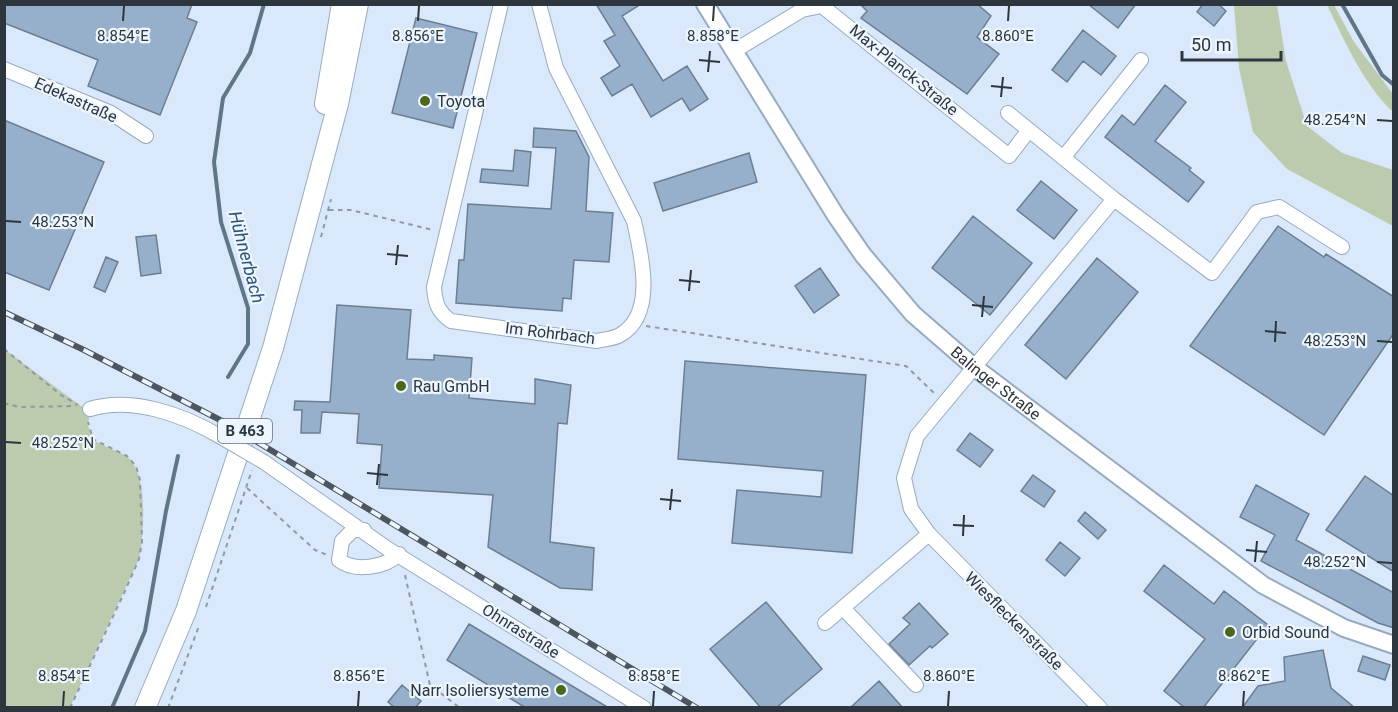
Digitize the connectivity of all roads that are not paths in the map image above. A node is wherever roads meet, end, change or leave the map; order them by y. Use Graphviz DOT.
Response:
graph roads {
  1 [pos="342,4"];
  2 [pos="358,4"];
  3 [pos="501,4"];
  4 [pos="539,4"];
  5 [pos="705,4"];
  6 [pos="734,51"];
  7 [pos="1141,60"];
  8 [pos="4,69"];
  9 [pos="1008,113"];
  10 [pos="1029,130"];
  11 [pos="146,136"];
  12 [pos="325,148"];
  13 [pos="1063,158"];
  14 [pos="1114,199"];
  15 [pos="1342,247"];
  16 [pos="974,367"];
  17 [pos="90,409"];
  18 [pos="364,530"];
  19 [pos="929,534"];
  20 [pos="399,554"];
  21 [pos="843,608"];
  22 [pos="825,623"];
  23 [pos="1394,645"];
  24 [pos="916,684"];
  25 [pos="145,708"];
  26 [pos="644,708"];
  27 [pos="1100,708"];
  1 -- 12 [label="highway, B 463"];
  2 -- 12 [label="highway, B 463"];
  3 -- 4 [label="street, Im Rohrbach"];
  5 -- 6 [label="main road, Balinger Straße"];
  6 -- 10 [label="street, Max-Planck-Straße"];
  6 -- 16 [label="main road, Balinger Straße"];
  7 -- 13 [label="street"];
  8 -- 11 [label="street, Edekastraße"];
  9 -- 10 [label="street"];
  10 -- 13 [label="street"];
  12 -- 25 [label="highway, B 463"];
  13 -- 14 [label="street"];
  14 -- 15 [label="street"];
  14 -- 16 [label="street"];
  16 -- 19 [label="street, Wiesfleckenstraße"];
  16 -- 23 [label="main road, Balinger Straße"];
  17 -- 18 [label="street, Ohnrastraße, bridge"];
  18 -- 20 [label="street, Ohnrastraße"];
  18 -- 20 [label="street"];
  19 -- 21 [label="street"];
  19 -- 27 [label="street, Wiesfleckenstraße"];
  20 -- 26 [label="street, Ohnrastraße"];
  21 -- 22 [label="street"];
  21 -- 24 [label="street"];
}
